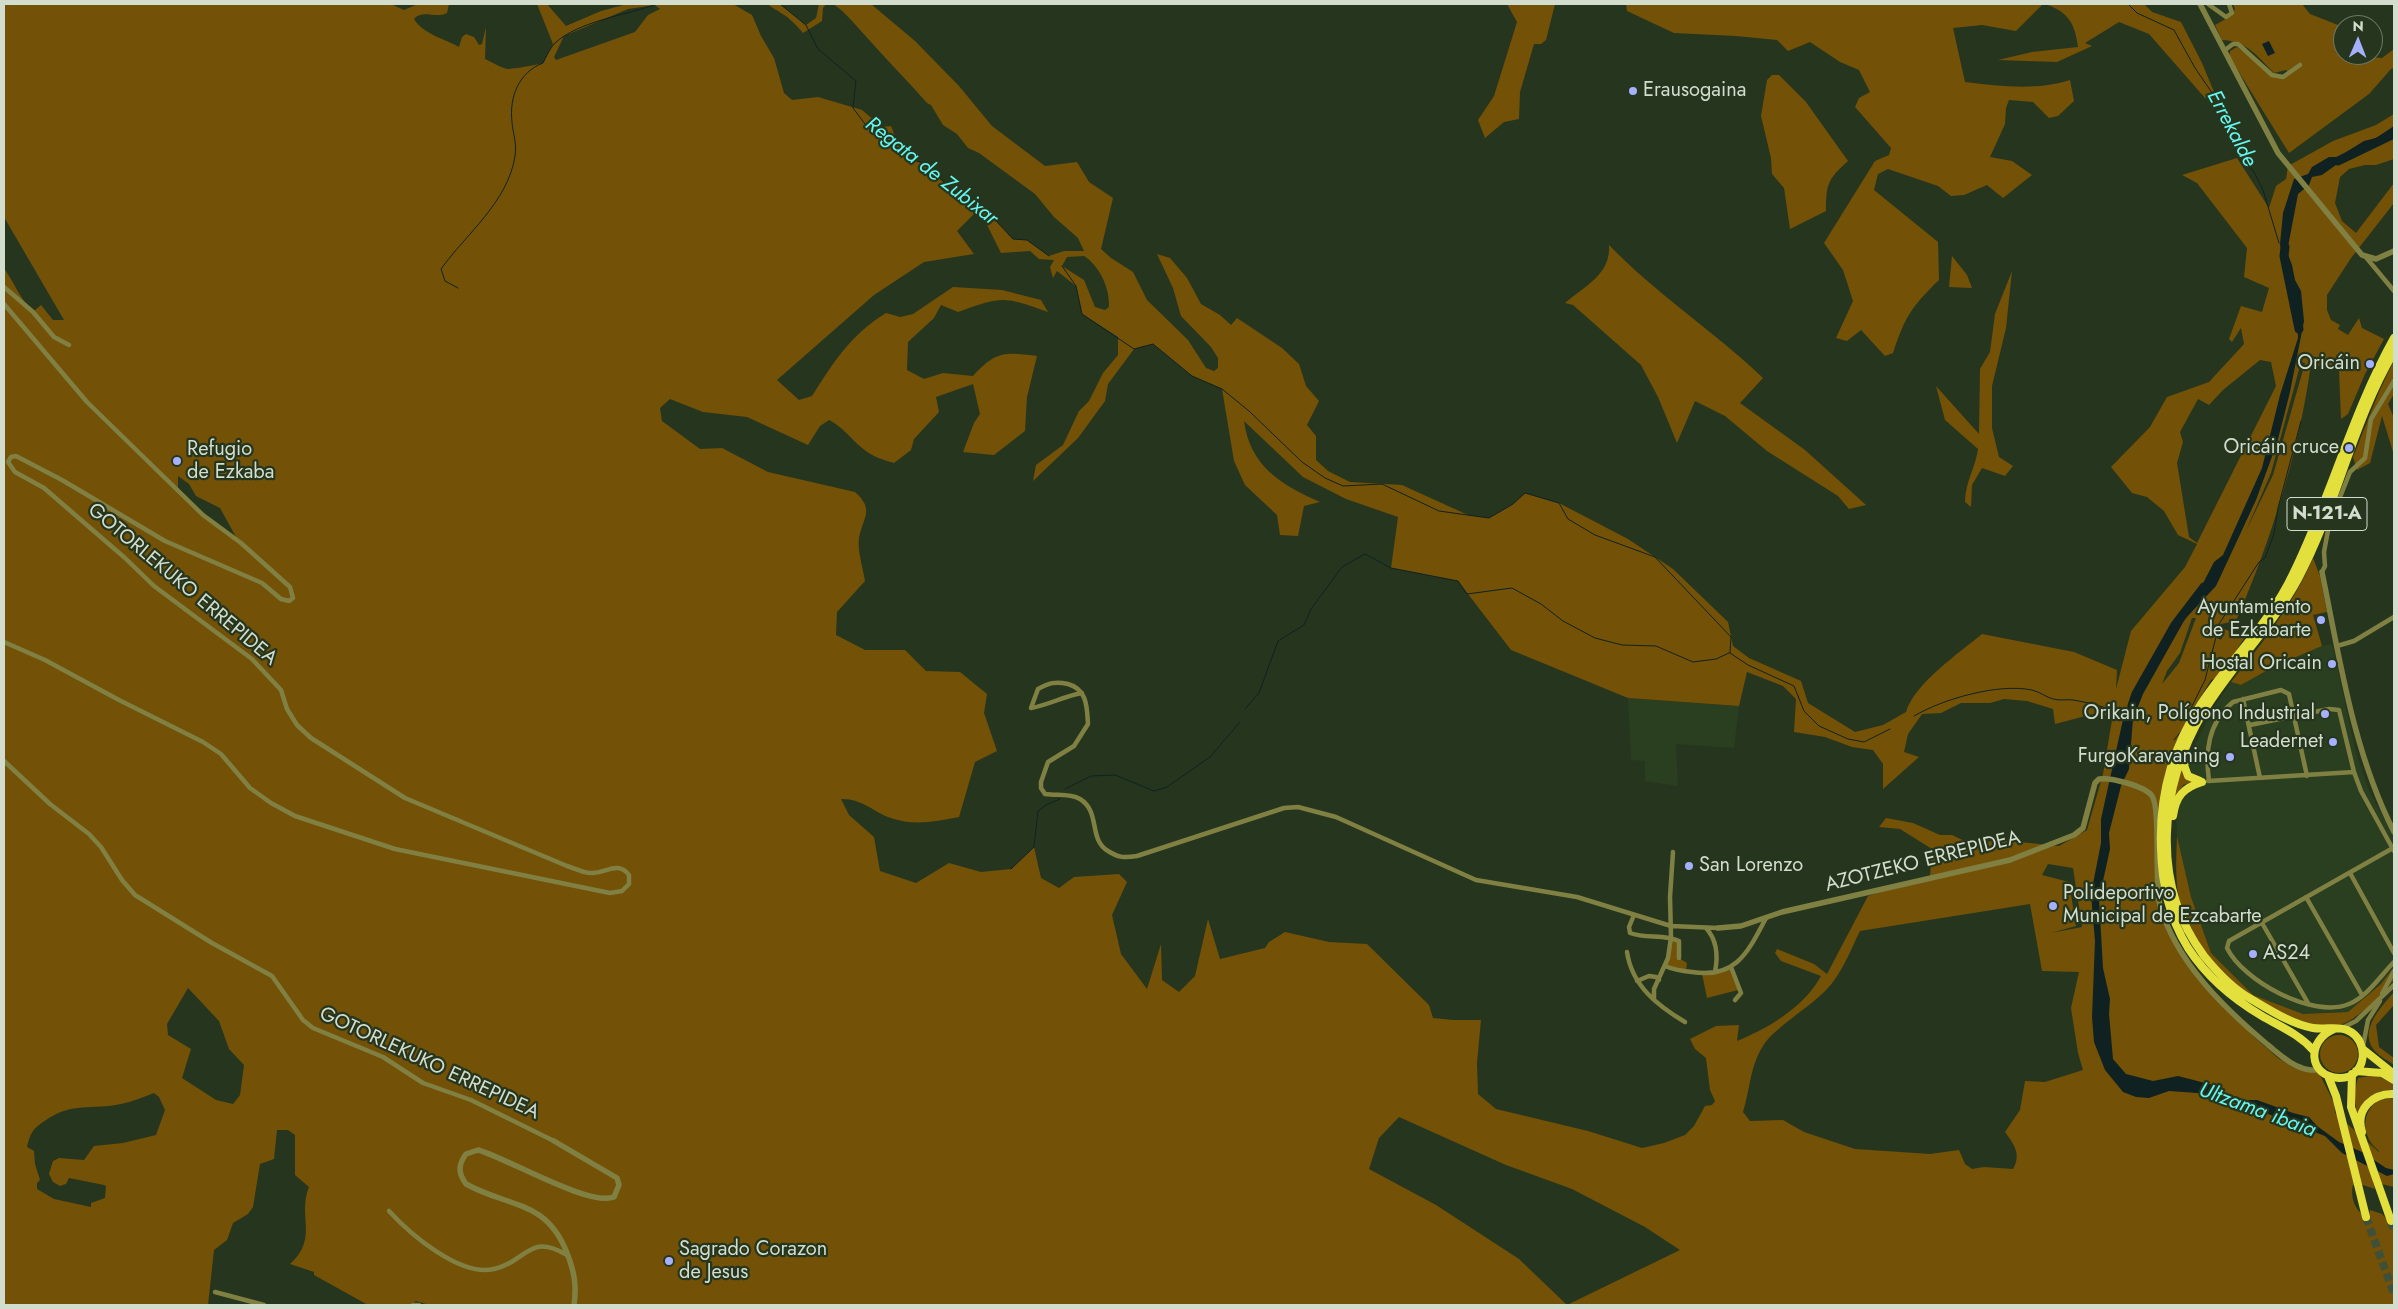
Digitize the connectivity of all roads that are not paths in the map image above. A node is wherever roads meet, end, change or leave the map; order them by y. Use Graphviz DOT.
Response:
graph roads {
  1 [pos="2200,4"];
  2 [pos="2208,4"];
  3 [pos="2229,4"];
  4 [pos="2221,43"];
  5 [pos="2233,44"];
  6 [pos="2225,50"];
  7 [pos="2300,66"];
  8 [pos="2394,251"];
  9 [pos="2365,256"];
  10 [pos="2377,258"];
  11 [pos="2377,272"];
  12 [pos="4,287"];
  13 [pos="2394,291"];
  14 [pos="4,304"];
  15 [pos="2394,338"];
  16 [pos="69,345"];
  17 [pos="2394,352"];
  18 [pos="2394,381"];
  19 [pos="2322,572"];
  20 [pos="2394,617"];
  21 [pos="4,642"];
  22 [pos="2337,646"];
  23 [pos="1082,693"];
  24 [pos="2243,699"];
  25 [pos="2212,700"];
  26 [pos="2294,716"];
  27 [pos="2250,725"];
  28 [pos="4,761"];
  29 [pos="2354,772"];
  30 [pos="2307,776"];
  31 [pos="2260,778"];
  32 [pos="2206,781"];
  33 [pos="2394,832"];
  34 [pos="2393,849"];
  35 [pos="1673,852"];
  36 [pos="2350,873"];
  37 [pos="2170,881"];
  38 [pos="2306,898"];
  39 [pos="1634,914"];
  40 [pos="1766,918"];
  41 [pos="2262,923"];
  42 [pos="1671,926"];
  43 [pos="1706,928"];
  44 [pos="1718,928"];
  45 [pos="1671,938"];
  46 [pos="1626,952"];
  47 [pos="2394,953"];
  48 [pos="1679,958"];
  49 [pos="2394,962"];
  50 [pos="1665,966"];
  51 [pos="1731,967"];
  52 [pos="2394,971"];
  53 [pos="1715,972"];
  54 [pos="1659,980"];
  55 [pos="1637,981"];
  56 [pos="2394,985"];
  57 [pos="2387,993"];
  58 [pos="2362,995"];
  59 [pos="1654,998"];
  60 [pos="1735,1000"];
  61 [pos="2308,1003"];
  62 [pos="2372,1006"];
  63 [pos="1685,1022"];
  64 [pos="2338,1028"];
  65 [pos="2363,1048"];
  66 [pos="2314,1051"];
  67 [pos="2315,1061"];
  68 [pos="2302,1068"];
  69 [pos="2321,1070"];
  70 [pos="2354,1072"];
  71 [pos="2394,1074"];
  72 [pos="2328,1076"];
  73 [pos="2394,1080"];
  74 [pos="2394,1094"];
  75 [pos="2360,1132"];
  76 [pos="554,1141"];
  77 [pos="389,1211"];
  78 [pos="2366,1216"];
  79 [pos="2391,1221"];
  80 [pos="568,1255"];
  81 [pos="215,1292"];
  82 [pos="241,1299"];
  83 [pos="240,1305"];
  84 [pos="264,1305"];
  85 [pos="413,1305"];
  86 [pos="419,1305"];
  87 [pos="574,1305"];
  1 -- 4 [label="street"];
  2 -- 3 [label="street"];
  4 -- 5 [label="street"];
  4 -- 6 [label="street"];
  5 -- 6 [label="street"];
  5 -- 7 [label="street"];
  6 -- 9 [label="street"];
  8 -- 10 [label="street"];
  9 -- 10 [label="street"];
  9 -- 11 [label="street"];
  10 -- 11 [label="street"];
  11 -- 13 [label="street"];
  12 -- 16 [label="street"];
  14 -- 21 [label="street, GOTORLEKUKO ERREPIDEA"];
  15 -- 66 [label="highway, N-121-A"];
  17 -- 25 [label="highway, N-121-A"];
  18 -- 19 [label="street"];
  19 -- 22 [label="street"];
  20 -- 22 [label="street"];
  22 -- 33 [label="street"];
  23 -- 23 [label="street"];
  23 -- 39 [label="street"];
  24 -- 26 [label="street"];
  24 -- 27 [label="street"];
  24 -- 32 [label="street"];
  25 -- 32 [label="highway"];
  25 -- 37 [label="highway, N-121-A"];
  26 -- 27 [label="street"];
  26 -- 29 [label="street"];
  26 -- 30 [label="street"];
  27 -- 31 [label="street"];
  28 -- 76 [label="street, GOTORLEKUKO ERREPIDEA"];
  29 -- 30 [label="street"];
  29 -- 34 [label="street"];
  30 -- 31 [label="street"];
  31 -- 32 [label="street"];
  32 -- 37 [label="highway"];
  34 -- 36 [label="street"];
  35 -- 42 [label="street"];
  36 -- 38 [label="street"];
  36 -- 47 [label="street"];
  37 -- 64 [label="highway, N-121-A"];
  38 -- 41 [label="street"];
  38 -- 58 [label="street"];
  39 -- 42 [label="street"];
  39 -- 45 [label="street"];
  40 -- 44 [label="street, AZOTZEKO ERREPIDEA"];
  40 -- 51 [label="street"];
  40 -- 68 [label="street, AZOTZEKO ERREPIDEA"];
  41 -- 61 [label="street"];
  41 -- 61 [label="street"];
  42 -- 43 [label="street"];
  42 -- 45 [label="street"];
  43 -- 44 [label="street"];
  43 -- 53 [label="street"];
  45 -- 48 [label="street"];
  45 -- 50 [label="street"];
  46 -- 55 [label="street"];
  49 -- 58 [label="street"];
  50 -- 53 [label="street"];
  50 -- 54 [label="street"];
  51 -- 53 [label="street"];
  51 -- 60 [label="street"];
  52 -- 62 [label="street"];
  54 -- 55 [label="street"];
  54 -- 59 [label="street"];
  55 -- 59 [label="street"];
  56 -- 57 [label="street"];
  57 -- 62 [label="street"];
  57 -- 65 [label="street"];
  58 -- 61 [label="street"];
  59 -- 63 [label="street"];
  62 -- 64 [label="street"];
  64 -- 65 [label="highway"];
  64 -- 66 [label="highway"];
  65 -- 70 [label="highway"];
  65 -- 71 [label="highway"];
  66 -- 67 [label="highway"];
  67 -- 68 [label="street"];
  67 -- 69 [label="highway"];
  68 -- 69 [label="street, AZOTZEKO ERREPIDEA"];
  69 -- 72 [label="highway"];
  70 -- 72 [label="highway"];
  70 -- 73 [label="highway"];
  70 -- 75 [label="highway"];
  72 -- 78 [label="highway"];
  74 -- 75 [label="highway"];
  75 -- 79 [label="highway"];
  76 -- 80 [label="street"];
  77 -- 80 [label="street"];
  80 -- 87 [label="street"];
  81 -- 82 [label="street"];
  82 -- 83 [label="street"];
  82 -- 84 [label="street"];
  85 -- 86 [label="street"];
}
